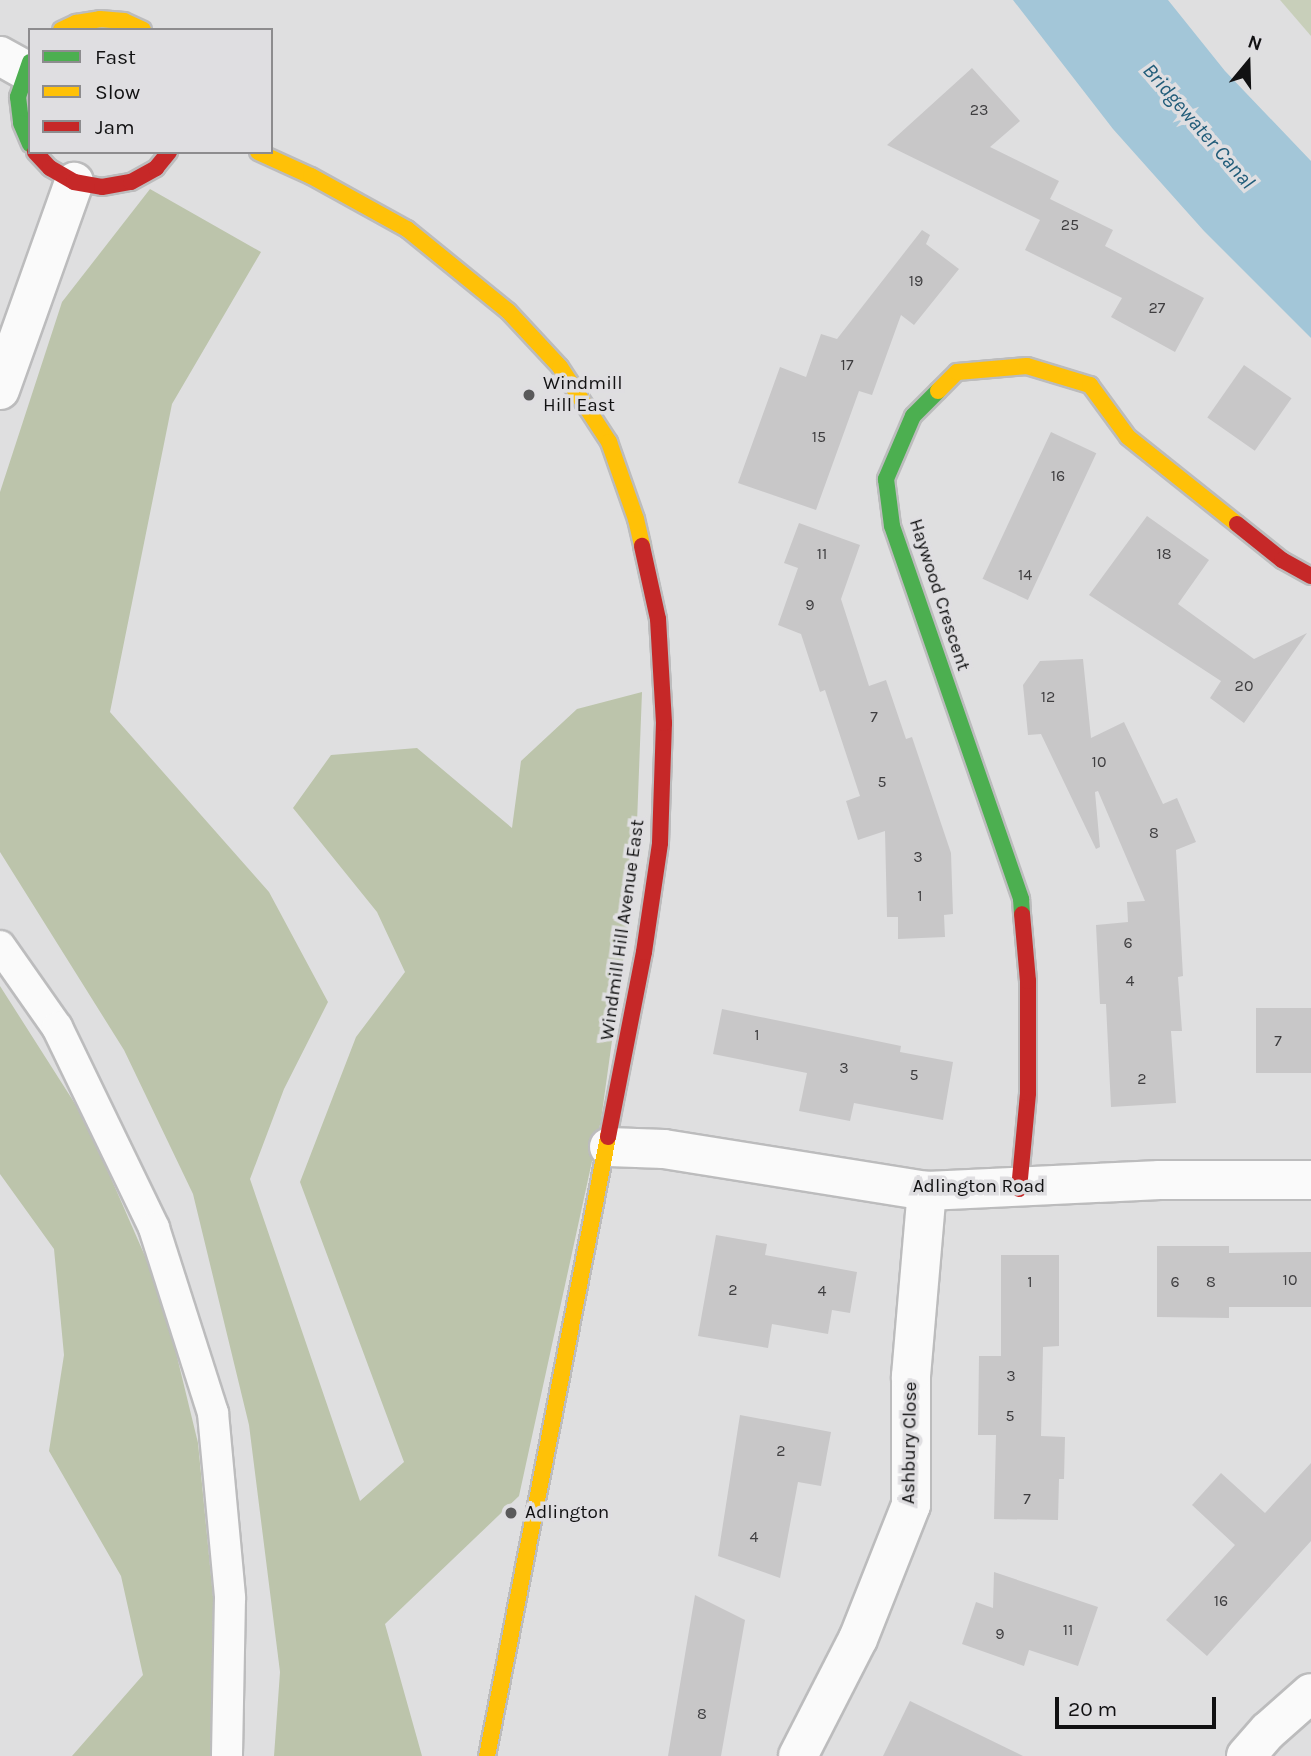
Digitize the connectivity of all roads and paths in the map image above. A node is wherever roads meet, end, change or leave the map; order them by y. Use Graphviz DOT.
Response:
graph roads {
  1 [pos="131,0"];
  2 [pos="124,21"];
  3 [pos="65,28"];
  4 [pos="139,28"];
  5 [pos="18,62"];
  6 [pos="28,139"];
  7 [pos="37,154"];
  8 [pos="167,154"];
  9 [pos="262,154"];
  10 [pos="74,182"];
  11 [pos="0,390"];
  12 [pos="1311,576"];
  13 [pos="0,946"];
  14 [pos="608,1147"];
  15 [pos="1311,1180"];
  16 [pos="1019,1189"];
  17 [pos="927,1191"];
  18 [pos="1311,1693"];
  19 [pos="227,1756"];
  20 [pos="487,1756"];
  21 [pos="798,1756"];
  22 [pos="1246,1756"];
  1 -- 2 [label="street"];
  2 -- 3 [label="street"];
  2 -- 4 [label="street"];
  5 -- 6 [label="street"];
  7 -- 10 [label="street"];
  8 -- 10 [label="street"];
  9 -- 14 [label="street, Windmill Hill Avenue East"];
  10 -- 11 [label="street"];
  12 -- 16 [label="street, Haywood Crescent"];
  13 -- 19 [label="lane"];
  14 -- 17 [label="street, Adlington Road"];
  14 -- 20 [label="street, Windmill Hill Avenue East"];
  15 -- 16 [label="street, Adlington Road"];
  16 -- 17 [label="street, Adlington Road"];
  17 -- 21 [label="street, Ashbury Close"];
  18 -- 22 [label="street"];
}
